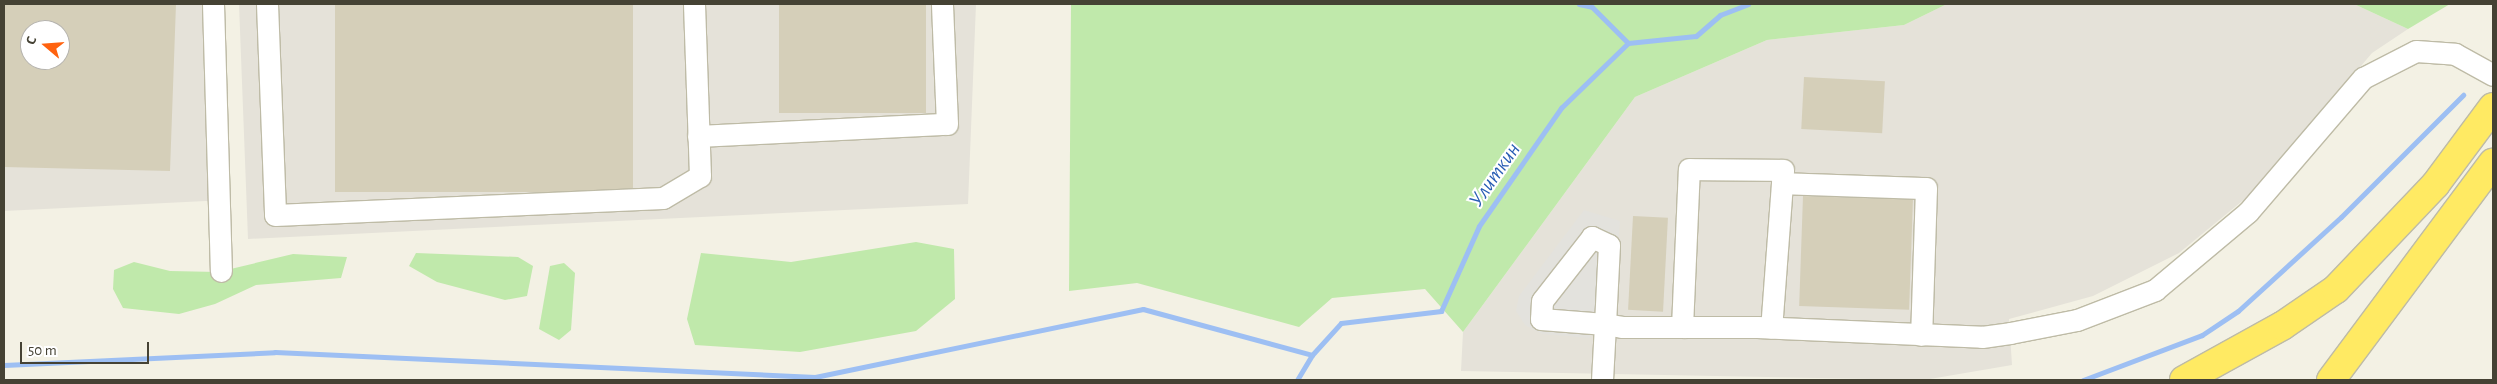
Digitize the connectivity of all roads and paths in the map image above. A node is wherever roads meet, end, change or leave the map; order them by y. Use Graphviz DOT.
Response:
graph roads {
  1 [pos="212,4"];
  2 [pos="266,4"];
  3 [pos="694,4"];
  4 [pos="942,4"];
  5 [pos="2493,75"];
  6 [pos="2493,107"];
  7 [pos="698,136"];
  8 [pos="2493,163"];
  9 [pos="1782,183"];
  10 [pos="221,271"];
  11 [pos="1682,327"];
  12 [pos="1771,328"];
  13 [pos="1921,335"];
  14 [pos="1602,380"];
  15 [pos="2184,380"];
  16 [pos="2331,380"];
  1 -- 10 [label="lane"];
  2 -- 7 [label="lane"];
  3 -- 7 [label="lane"];
  4 -- 7 [label="lane"];
  5 -- 13 [label="lane"];
  6 -- 15 [label="highway"];
  8 -- 16 [label="highway"];
  9 -- 11 [label="lane"];
  9 -- 12 [label="lane"];
  9 -- 13 [label="lane"];
  11 -- 12 [label="lane"];
  11 -- 14 [label="lane"];
  12 -- 13 [label="lane"];
}
